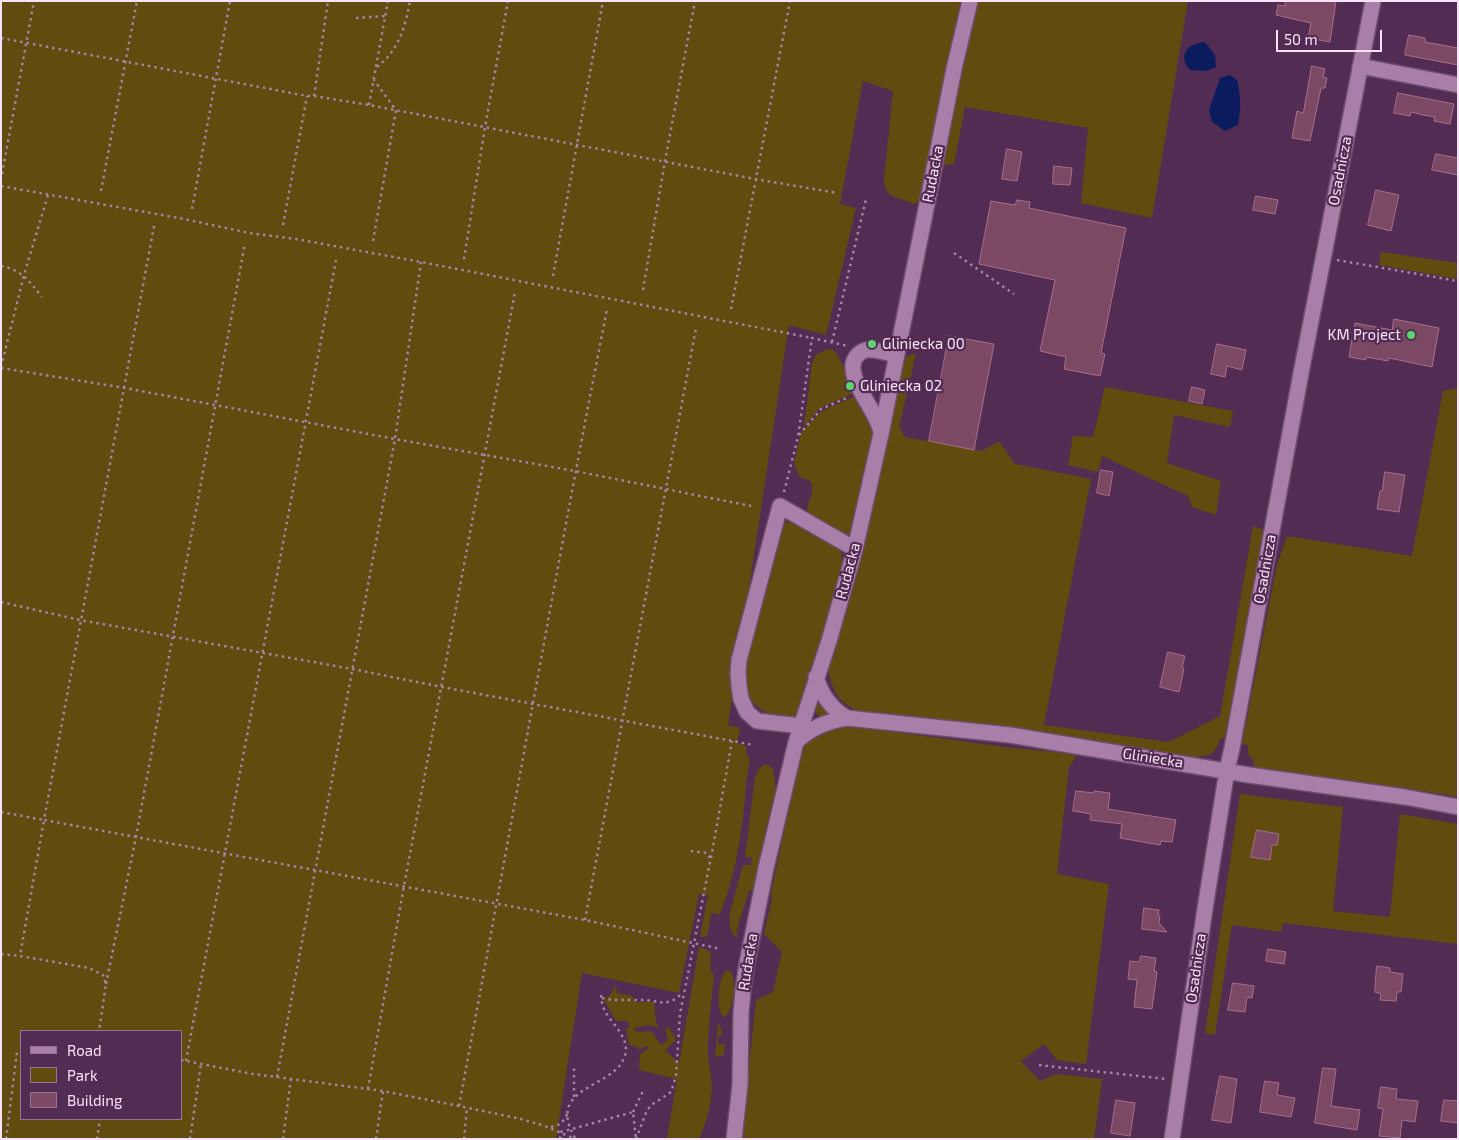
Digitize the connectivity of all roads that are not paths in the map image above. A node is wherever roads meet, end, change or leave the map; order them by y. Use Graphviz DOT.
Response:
graph roads {
  1 [pos="970,1"];
  2 [pos="1373,1"];
  3 [pos="1360,66"];
  4 [pos="1458,84"];
  5 [pos="897,354"];
  6 [pos="881,434"];
  7 [pos="854,550"];
  8 [pos="816,676"];
  9 [pos="847,718"];
  10 [pos="802,726"];
  11 [pos="796,742"];
  12 [pos="1226,770"];
  13 [pos="1458,807"];
  14 [pos="734,1139"];
  15 [pos="1172,1139"];
  1 -- 5 [label="street, Rudacka"];
  2 -- 3 [label="street, Osadnicza"];
  3 -- 4 [label="street"];
  3 -- 12 [label="street, Osadnicza"];
  5 -- 6 [label="street, Rudacka"];
  5 -- 6 [label="street"];
  6 -- 7 [label="street, Rudacka"];
  7 -- 8 [label="street, Rudacka"];
  7 -- 10 [label="street"];
  8 -- 9 [label="street"];
  8 -- 10 [label="street, Rudacka"];
  9 -- 11 [label="street, Gliniecka"];
  9 -- 12 [label="street, Gliniecka"];
  10 -- 11 [label="street, Rudacka"];
  11 -- 14 [label="street, Rudacka"];
  12 -- 13 [label="street, Gliniecka"];
  12 -- 15 [label="street, Osadnicza"];
}
